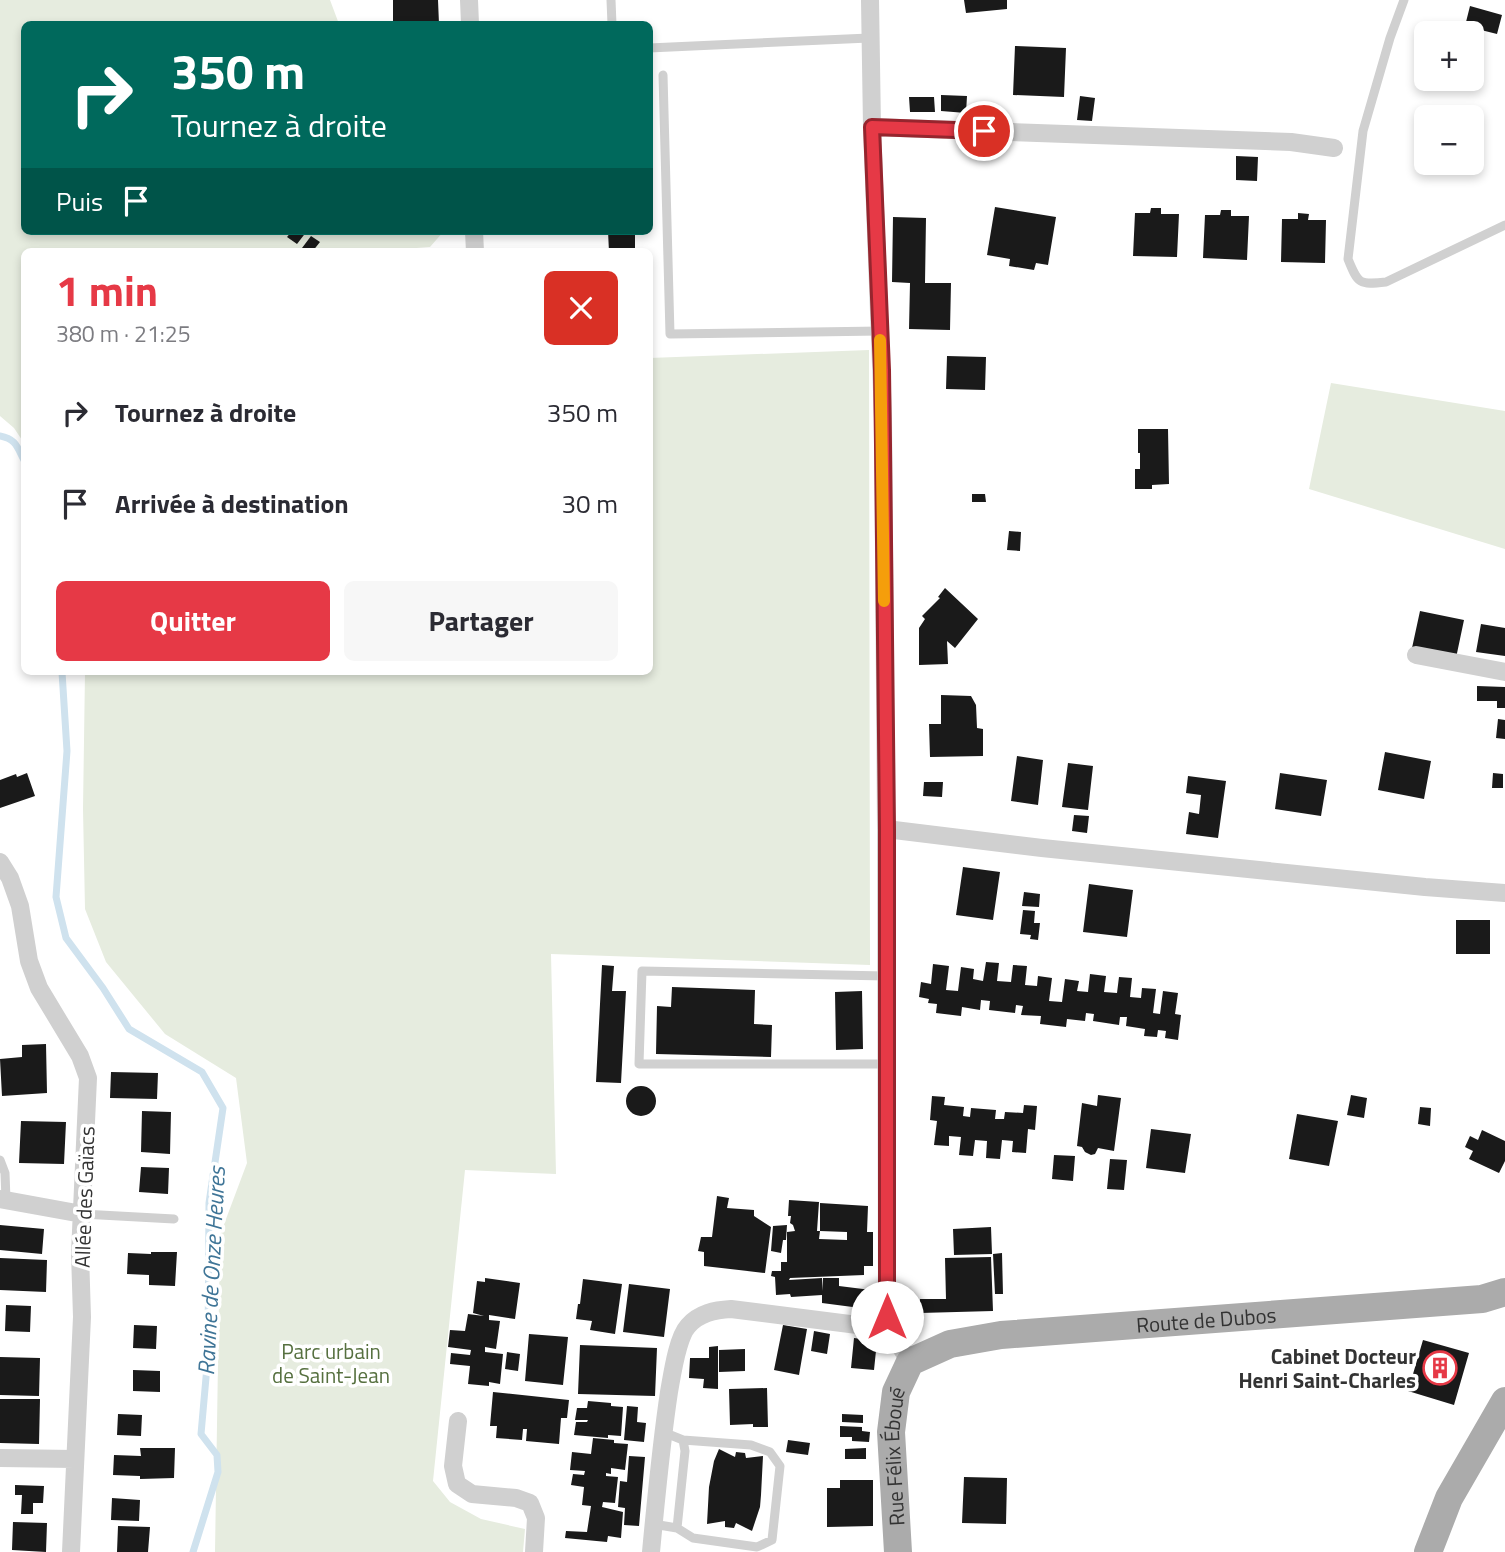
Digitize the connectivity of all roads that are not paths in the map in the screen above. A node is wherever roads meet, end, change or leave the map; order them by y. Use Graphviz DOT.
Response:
graph roads {
  1 [pos="469,0"];
  2 [pos="611,0"];
  3 [pos="870,0"];
  4 [pos="1404,0"];
  5 [pos="470,21"];
  6 [pos="612,21"];
  7 [pos="869,38"];
  8 [pos="653,48"];
  9 [pos="663,75"];
  10 [pos="872,127"];
  11 [pos="1334,148"];
  12 [pos="1505,225"];
  13 [pos="880,331"];
  14 [pos="1416,655"];
  15 [pos="1505,672"];
  16 [pos="887,829"];
  17 [pos="0,862"];
  18 [pos="1505,893"];
  19 [pos="886,976"];
  20 [pos="886,1063"];
  21 [pos="0,1160"];
  22 [pos="3,1200"];
  23 [pos="82,1214"];
  24 [pos="174,1219"];
  25 [pos="1505,1292"];
  26 [pos="889,1329"];
  27 [pos="910,1362"];
  28 [pos="1505,1401"];
  29 [pos="458,1421"];
  30 [pos="663,1432"];
  31 [pos="683,1440"];
  32 [pos="0,1458"];
  33 [pos="75,1459"];
  34 [pos="653,1524"];
  35 [pos="677,1528"];
  36 [pos="71,1552"];
  37 [pos="534,1552"];
  38 [pos="651,1552"];
  39 [pos="898,1552"];
  40 [pos="1427,1552"];
  1 -- 5 [label="street"];
  2 -- 6 [label="lane"];
  3 -- 7 [label="street"];
  4 -- 12 [label="lane"];
  7 -- 8 [label="lane"];
  7 -- 10 [label="street"];
  9 -- 13 [label="lane"];
  10 -- 11 [label="street"];
  10 -- 13 [label="street"];
  13 -- 16 [label="street"];
  14 -- 15 [label="street"];
  16 -- 18 [label="street"];
  16 -- 19 [label="street"];
  17 -- 23 [label="street, Allée des Gaïacs"];
  19 -- 20 [label="street"];
  19 -- 20 [label="lane"];
  20 -- 26 [label="street"];
  21 -- 22 [label="lane"];
  22 -- 23 [label="street"];
  23 -- 24 [label="lane"];
  23 -- 33 [label="street, Allée des Gaïacs"];
  25 -- 27 [label="main road, Route de Dubos"];
  26 -- 27 [label="street"];
  26 -- 30 [label="street"];
  27 -- 39 [label="main road, Rue Félix Éboué"];
  28 -- 40 [label="main road"];
  29 -- 37 [label="street"];
  30 -- 31 [label="lane"];
  30 -- 34 [label="street"];
  31 -- 35 [label="lane"];
  31 -- 35 [label="lane"];
  32 -- 33 [label="street"];
  33 -- 36 [label="street, Allée des Gaïacs"];
  34 -- 35 [label="lane"];
  34 -- 38 [label="street"];
}
